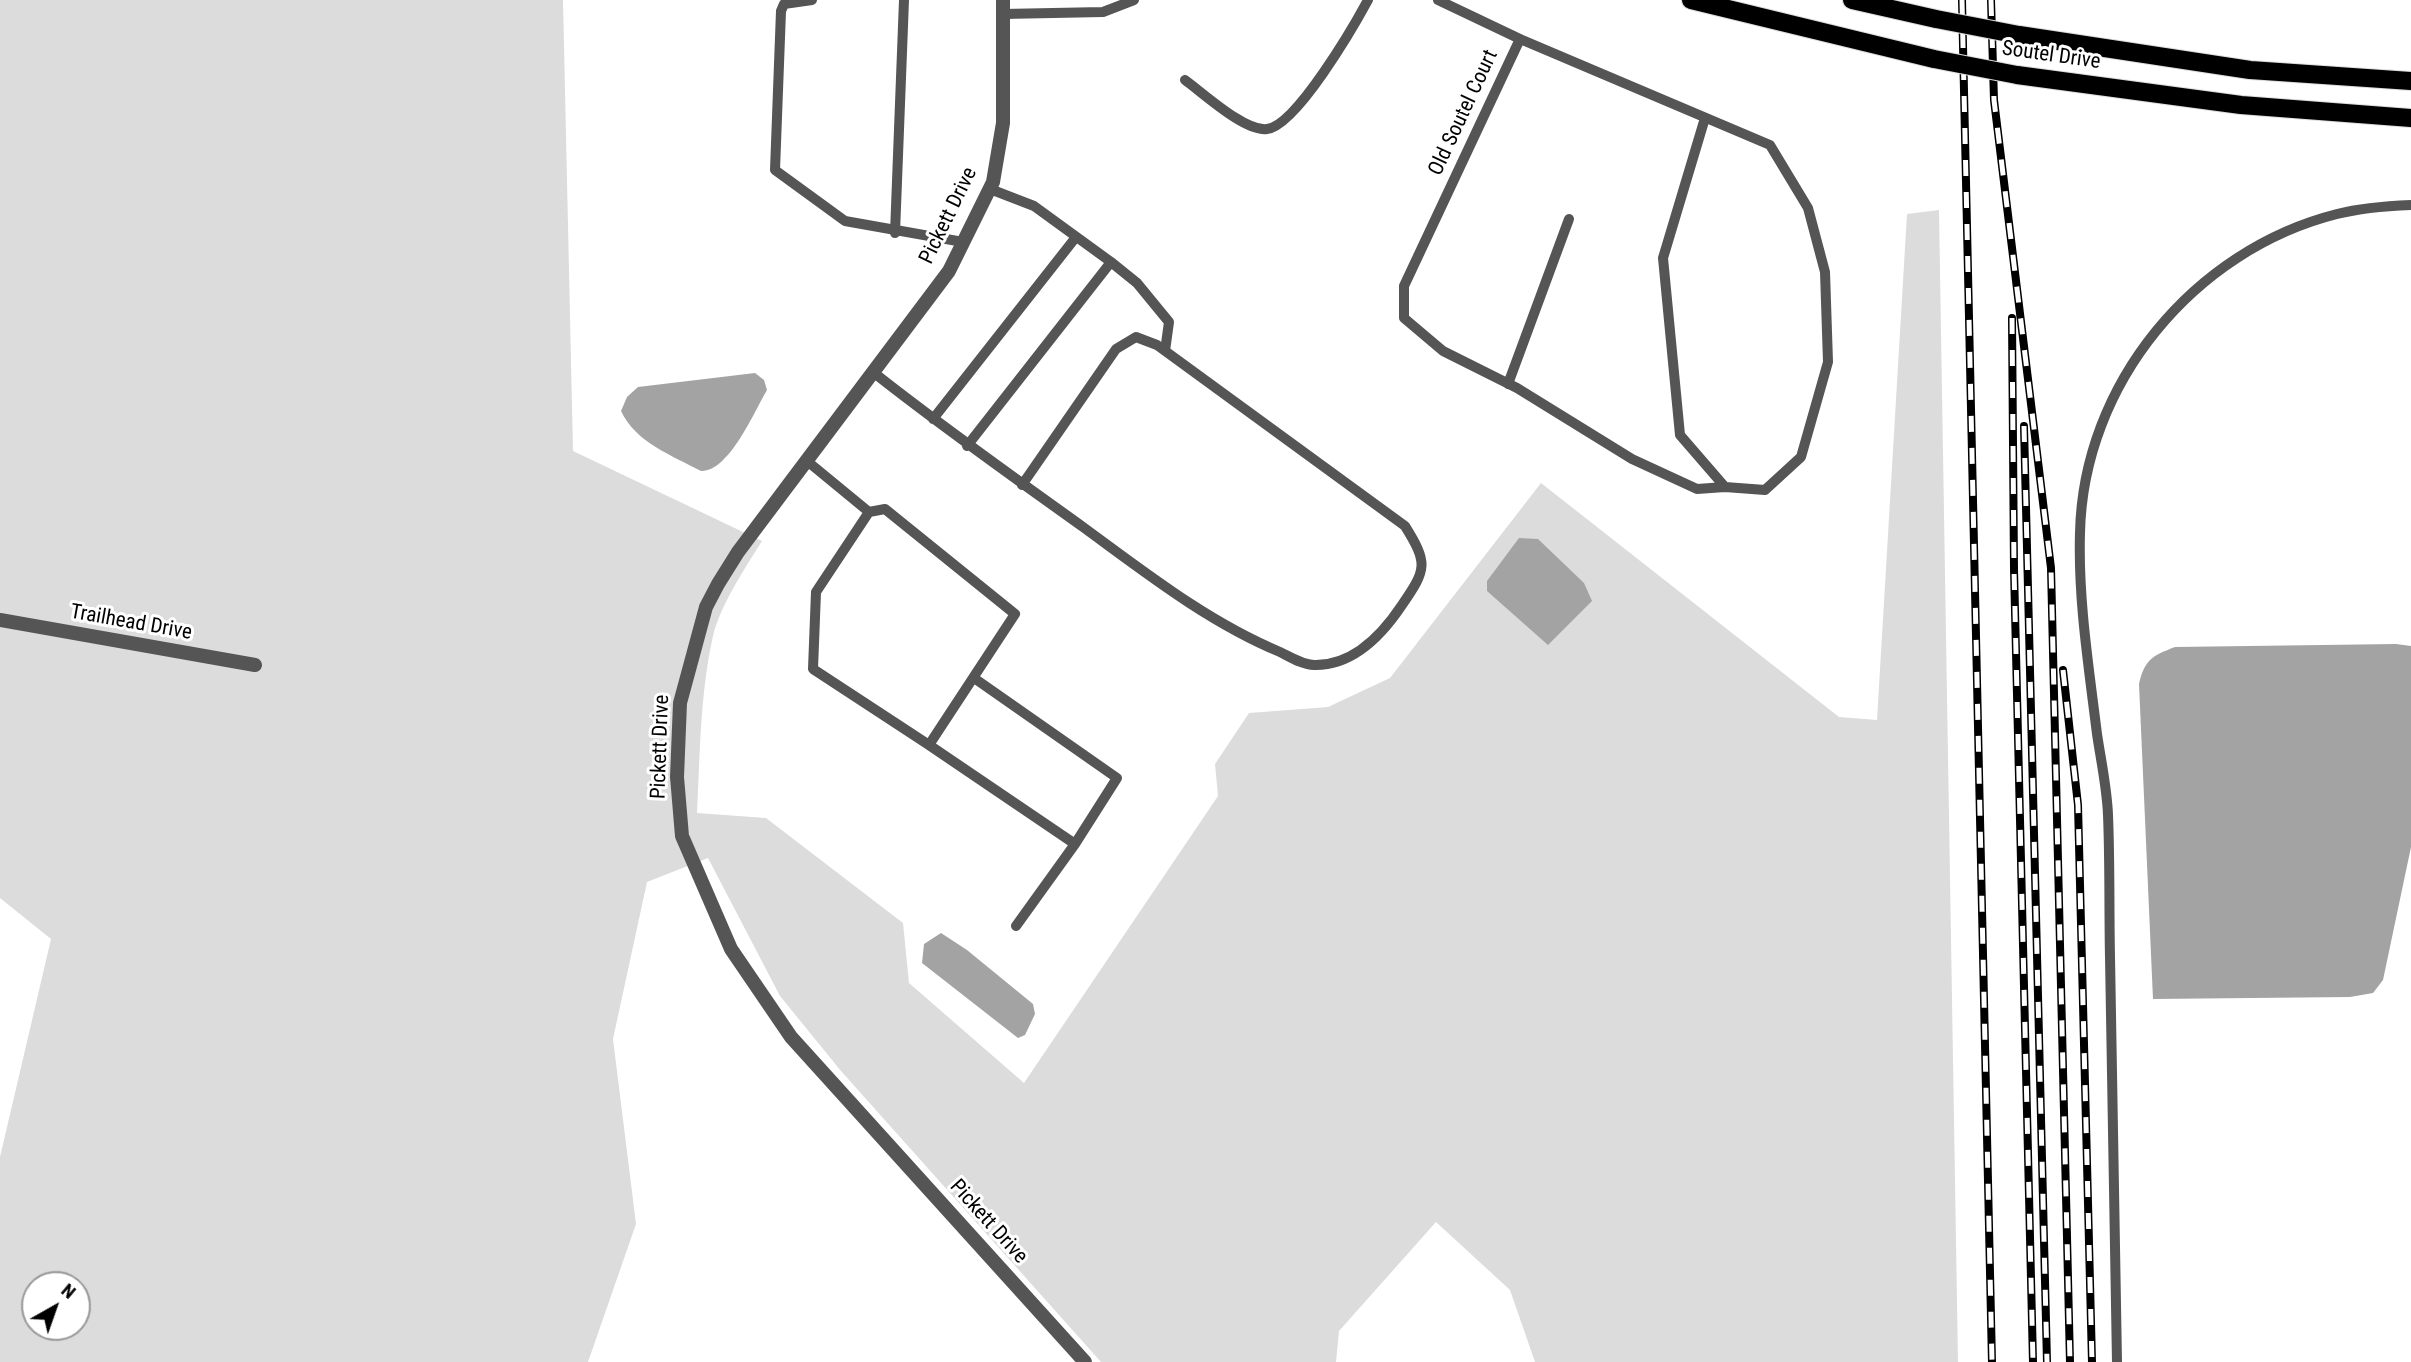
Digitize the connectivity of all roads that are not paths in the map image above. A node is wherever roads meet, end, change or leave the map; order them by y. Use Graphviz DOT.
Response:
graph roads {
  1 [pos="812,0"];
  2 [pos="904,0"];
  3 [pos="1134,0"];
  4 [pos="1368,0"];
  5 [pos="1438,0"];
  6 [pos="1691,0"];
  7 [pos="1852,0"];
  8 [pos="1003,7"];
  9 [pos="1520,39"];
  10 [pos="1185,80"];
  11 [pos="2411,81"];
  12 [pos="1706,118"];
  13 [pos="2411,118"];
  14 [pos="990,188"];
  15 [pos="2411,205"];
  16 [pos="1569,219"];
  17 [pos="895,233"];
  18 [pos="1076,237"];
  19 [pos="963,242"];
  20 [pos="1111,262"];
  21 [pos="1165,351"];
  22 [pos="873,372"];
  23 [pos="1508,384"];
  24 [pos="933,419"];
  25 [pos="967,446"];
  26 [pos="807,461"];
  27 [pos="1022,485"];
  28 [pos="1725,487"];
  29 [pos="869,512"];
  30 [pos="0,620"];
  31 [pos="255,665"];
  32 [pos="974,678"];
  33 [pos="929,746"];
  34 [pos="1076,844"];
  35 [pos="1016,926"];
  36 [pos="1085,1362"];
  37 [pos="2117,1362"];
  1 -- 17 [label="lane"];
  2 -- 17 [label="lane"];
  3 -- 8 [label="lane"];
  4 -- 10 [label="lane"];
  5 -- 9 [label="lane, Old Soutel Court"];
  6 -- 13 [label="main road, Soutel Drive, bridge"];
  7 -- 11 [label="main road, Soutel Drive, bridge"];
  8 -- 14 [label="street, Pickett Drive"];
  9 -- 12 [label="lane"];
  9 -- 23 [label="lane, Old Soutel Court"];
  12 -- 28 [label="lane"];
  12 -- 28 [label="lane"];
  14 -- 18 [label="lane"];
  14 -- 19 [label="street, Pickett Drive"];
  15 -- 37 [label="lane"];
  16 -- 23 [label="lane"];
  17 -- 19 [label="lane"];
  18 -- 20 [label="lane"];
  18 -- 24 [label="lane"];
  19 -- 22 [label="street, Pickett Drive"];
  20 -- 21 [label="lane"];
  20 -- 25 [label="lane"];
  21 -- 27 [label="lane"];
  21 -- 27 [label="lane"];
  22 -- 24 [label="lane"];
  22 -- 26 [label="street, Pickett Drive"];
  23 -- 28 [label="lane"];
  24 -- 25 [label="lane"];
  25 -- 27 [label="lane"];
  26 -- 29 [label="lane"];
  26 -- 36 [label="street, Pickett Drive"];
  29 -- 32 [label="lane"];
  29 -- 33 [label="lane"];
  30 -- 31 [label="street, Trailhead Drive"];
  32 -- 33 [label="lane"];
  32 -- 34 [label="lane"];
  33 -- 34 [label="lane"];
  34 -- 35 [label="lane"];
}
